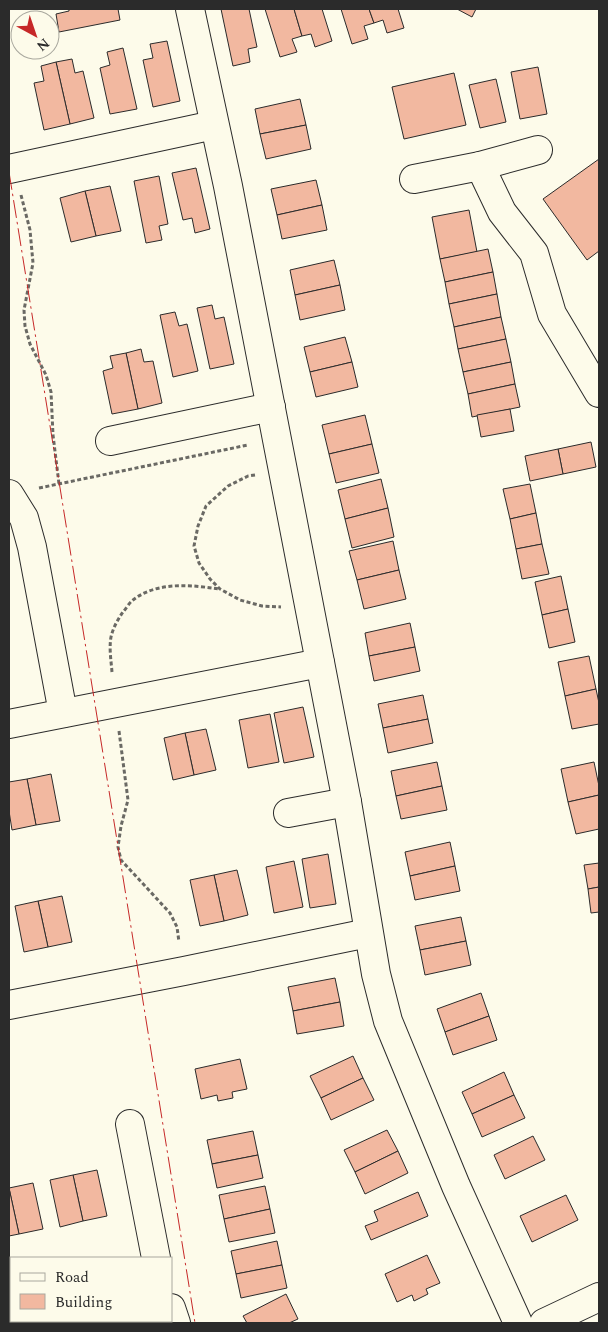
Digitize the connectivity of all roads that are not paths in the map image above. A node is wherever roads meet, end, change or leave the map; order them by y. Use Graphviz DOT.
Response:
graph roads {
  1 [pos="190,9"];
  2 [pos="214,125"];
  3 [pos="538,150"];
  4 [pos="480,166"];
  5 [pos="11,169"];
  6 [pos="414,179"];
  7 [pos="599,393"];
  8 [pos="271,407"];
  9 [pos="110,441"];
  10 [pos="9,494"];
  11 [pos="320,663"];
  12 [pos="63,713"];
  13 [pos="9,724"];
  14 [pos="347,802"];
  15 [pos="288,813"];
  16 [pos="368,932"];
  17 [pos="9,1005"];
  18 [pos="130,1124"];
  19 [pos="156,1257"];
  20 [pos="599,1297"];
  21 [pos="172,1311"];
  22 [pos="176,1323"];
  23 [pos="518,1323"];
  24 [pos="544,1323"];
  1 -- 2 [label="street"];
  2 -- 5 [label="street"];
  2 -- 8 [label="street"];
  3 -- 4 [label="street"];
  4 -- 6 [label="street"];
  4 -- 7 [label="street"];
  8 -- 9 [label="street"];
  8 -- 11 [label="street"];
  10 -- 12 [label="street"];
  11 -- 12 [label="street"];
  11 -- 14 [label="street"];
  12 -- 13 [label="street"];
  14 -- 15 [label="street"];
  14 -- 16 [label="street"];
  16 -- 17 [label="street"];
  16 -- 23 [label="street"];
  18 -- 19 [label="street"];
  20 -- 24 [label="street"];
  21 -- 22 [label="street"];
}
